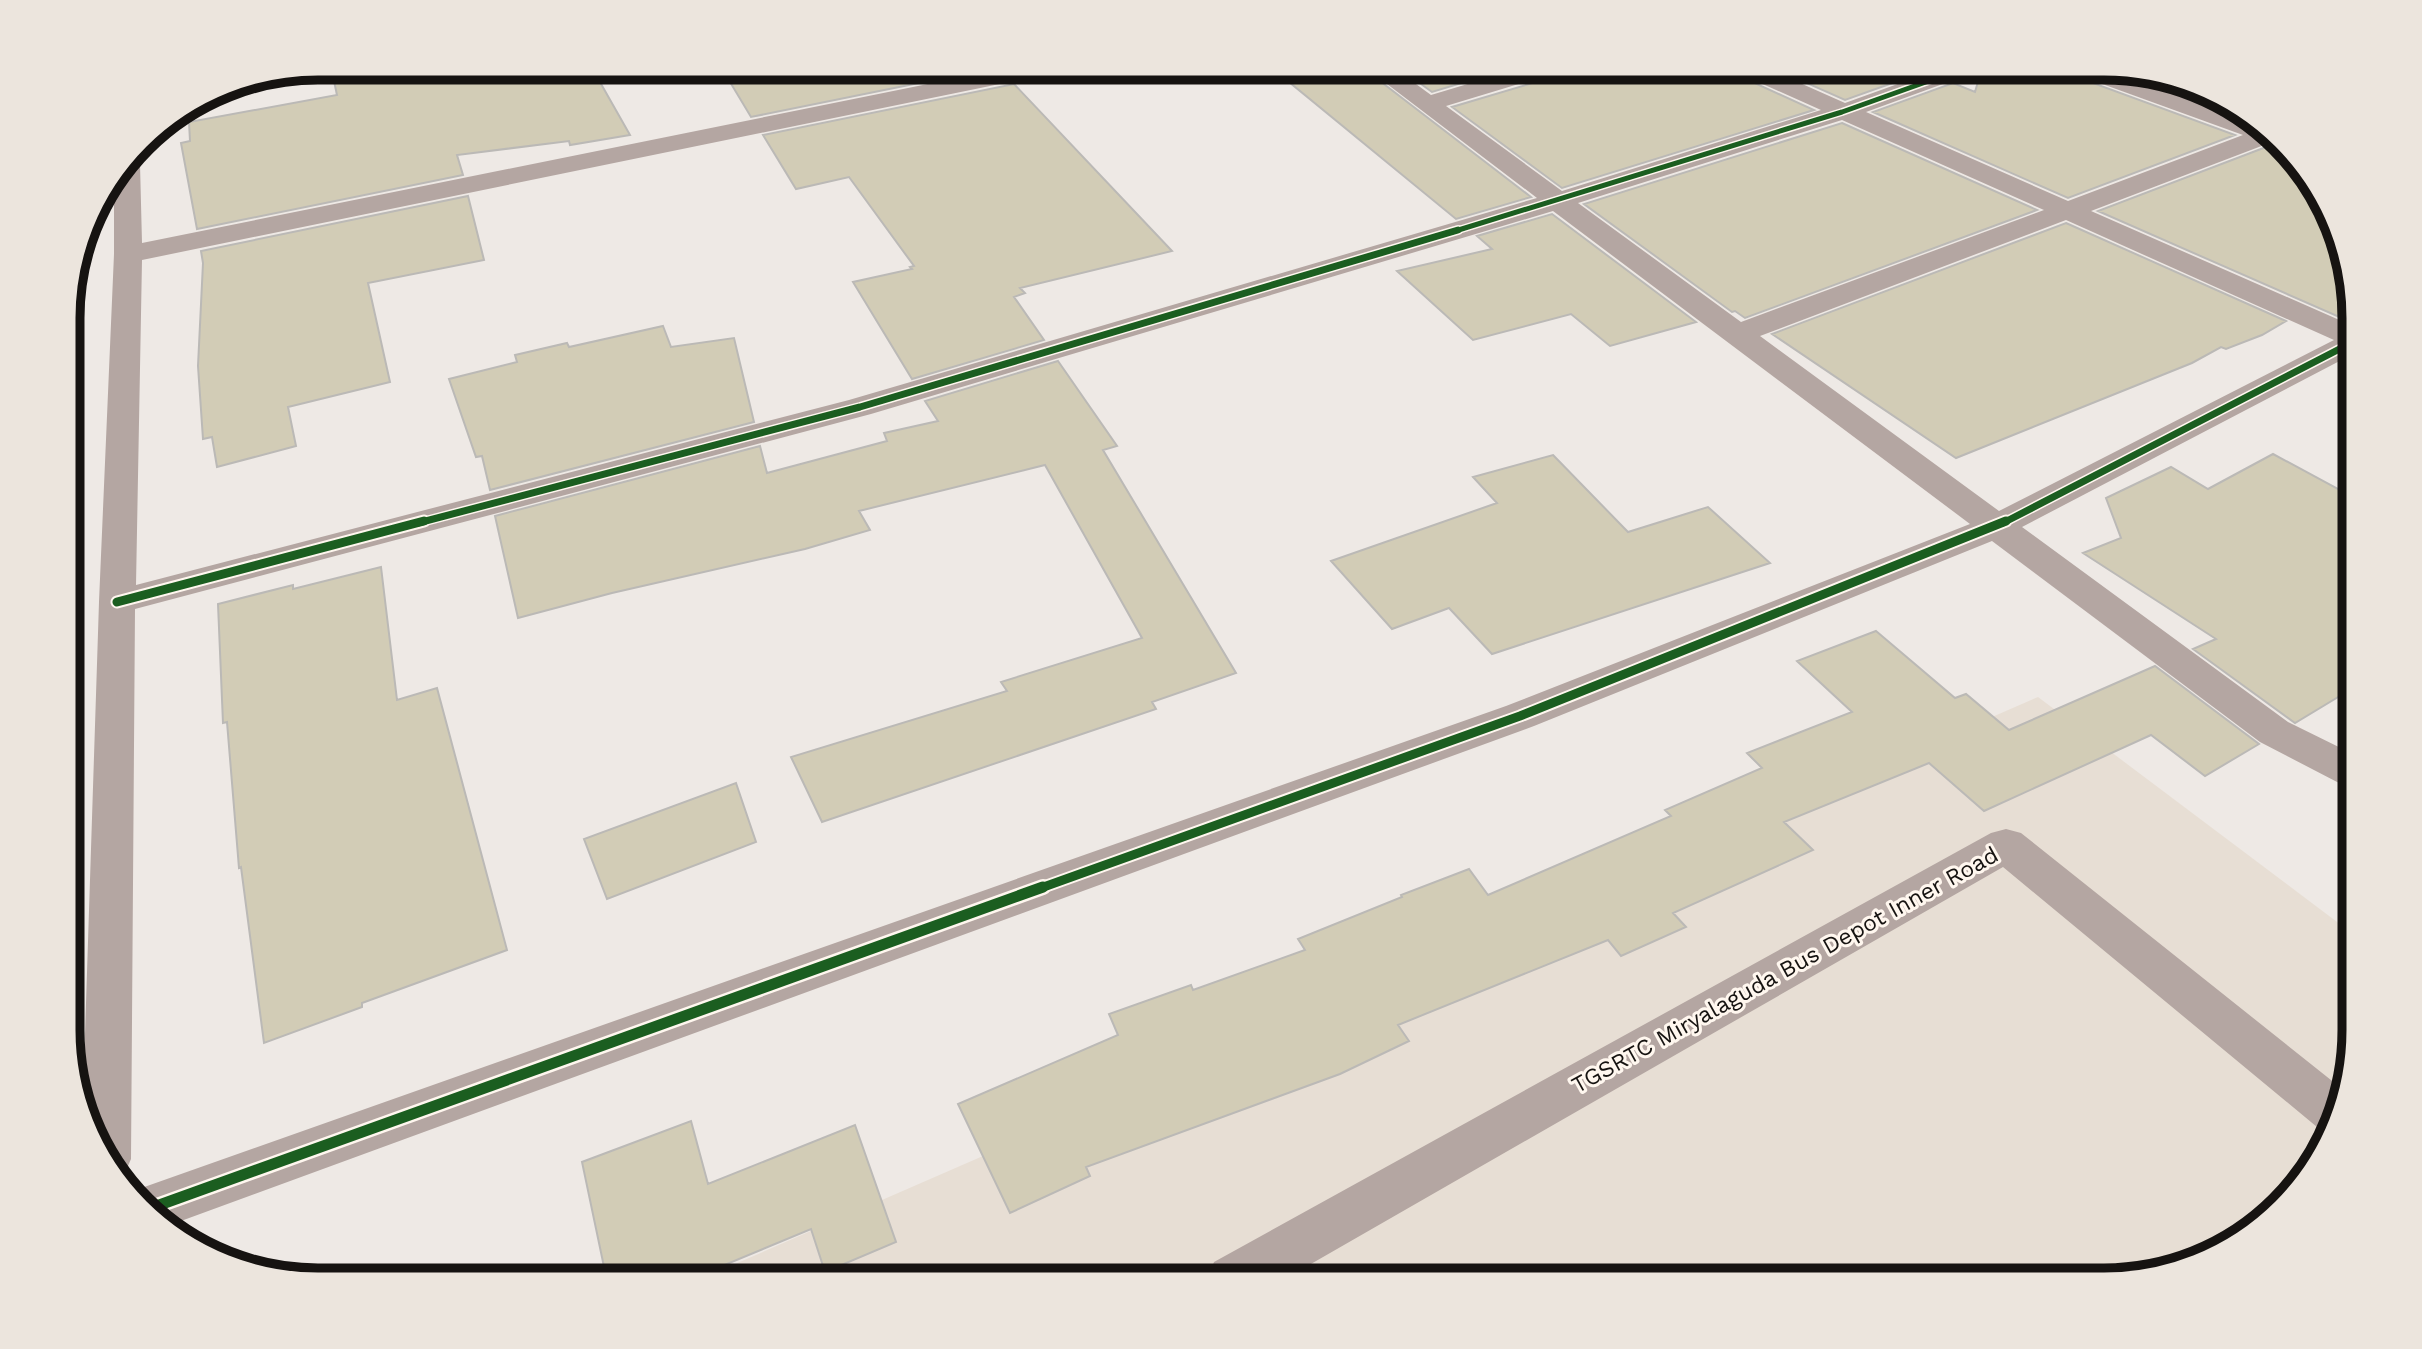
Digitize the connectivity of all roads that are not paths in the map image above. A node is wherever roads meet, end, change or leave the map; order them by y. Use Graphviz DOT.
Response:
graph roads {
  1 [pos="984,80"];
  2 [pos="1395,80"];
  3 [pos="1507,80"];
  4 [pos="1773,80"];
  5 [pos="1931,80"];
  6 [pos="2116,81"];
  7 [pos="1428,104"];
  8 [pos="1842,111"];
  9 [pos="2247,129"];
  10 [pos="2258,137"];
  11 [pos="127,177"];
  12 [pos="1557,201"];
  13 [pos="2068,211"];
  14 [pos="128,254"];
  15 [pos="2342,332"];
  16 [pos="1738,334"];
  17 [pos="2342,348"];
  18 [pos="1997,526"];
  19 [pos="117,602"];
  20 [pos="2342,766"];
  21 [pos="2328,1108"];
  22 [pos="106,1138"];
  23 [pos="158,1206"];
  24 [pos="1254,1268"];
  1 -- 14 [label="street"];
  2 -- 7 [label="street"];
  3 -- 7 [label="street"];
  4 -- 8 [label="street"];
  5 -- 8 [label="street"];
  6 -- 9 [label="street"];
  7 -- 12 [label="street"];
  8 -- 12 [label="street"];
  8 -- 13 [label="street"];
  10 -- 13 [label="street"];
  11 -- 14 [label="street"];
  12 -- 16 [label="street"];
  12 -- 19 [label="street"];
  13 -- 15 [label="street"];
  13 -- 16 [label="street"];
  14 -- 19 [label="street"];
  16 -- 18 [label="street"];
  17 -- 18 [label="street"];
  18 -- 20 [label="street"];
  18 -- 23 [label="street"];
  19 -- 22 [label="street"];
  21 -- 24 [label="street, TGSRTC Miryalaguda Bus Depot Inner Road"];
}
